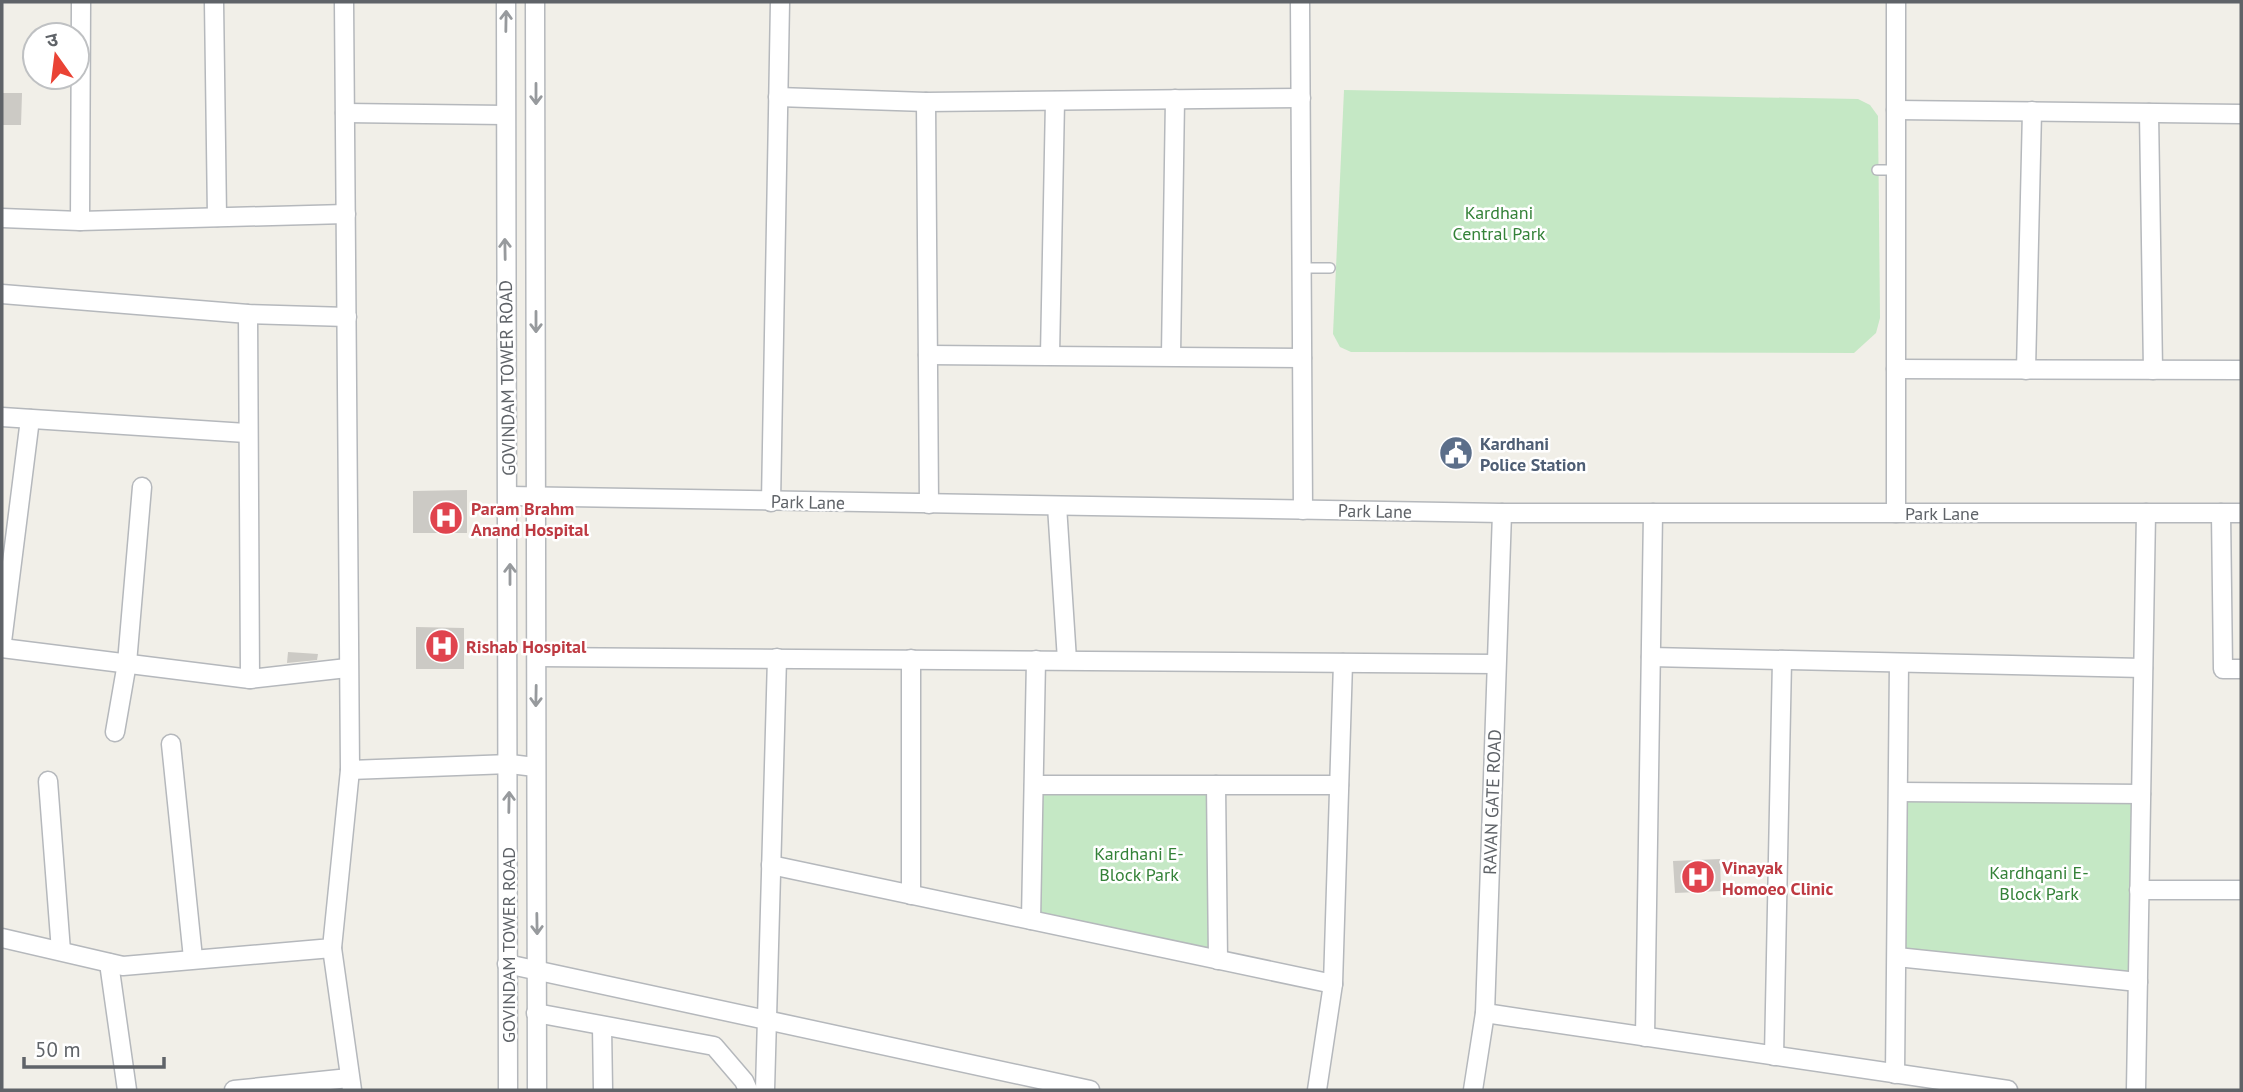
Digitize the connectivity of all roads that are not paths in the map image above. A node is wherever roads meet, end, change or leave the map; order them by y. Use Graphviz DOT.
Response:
graph roads {
  1 [pos="81,2"];
  2 [pos="214,2"];
  3 [pos="344,2"];
  4 [pos="506,2"];
  5 [pos="535,2"];
  6 [pos="780,2"];
  7 [pos="1300,2"];
  8 [pos="1896,2"];
  9 [pos="778,96"];
  10 [pos="1301,98"];
  11 [pos="1175,99"];
  12 [pos="1055,101"];
  13 [pos="926,102"];
  14 [pos="1896,110"];
  15 [pos="2032,111"];
  16 [pos="345,113"];
  17 [pos="2148,113"];
  18 [pos="2241,114"];
  19 [pos="505,115"];
  20 [pos="1877,170"];
  21 [pos="1896,170"];
  22 [pos="346,214"];
  23 [pos="217,217"];
  24 [pos="2,218"];
  25 [pos="80,221"];
  26 [pos="1302,268"];
  27 [pos="1329,268"];
  28 [pos="2,294"];
  29 [pos="248,314"];
  30 [pos="347,317"];
  31 [pos="928,355"];
  32 [pos="1050,355"];
  33 [pos="1171,355"];
  34 [pos="1302,358"];
  35 [pos="1896,369"];
  36 [pos="2026,370"];
  37 [pos="2153,370"];
  38 [pos="2241,370"];
  39 [pos="2,416"];
  40 [pos="30,419"];
  41 [pos="246,433"];
  42 [pos="142,487"];
  43 [pos="509,496"];
  44 [pos="537,497"];
  45 [pos="771,502"];
  46 [pos="929,504"];
  47 [pos="1057,506"];
  48 [pos="1303,510"];
  49 [pos="1502,513"];
  50 [pos="1653,513"];
  51 [pos="1896,513"];
  52 [pos="2146,513"];
  53 [pos="2221,513"];
  54 [pos="2241,513"];
  55 [pos="2,642"];
  56 [pos="2,648"];
  57 [pos="537,657"];
  58 [pos="1651,657"];
  59 [pos="777,658"];
  60 [pos="911,659"];
  61 [pos="1036,660"];
  62 [pos="1067,660"];
  63 [pos="1782,660"];
  64 [pos="127,663"];
  65 [pos="1343,663"];
  66 [pos="1899,663"];
  67 [pos="1496,664"];
  68 [pos="347,668"];
  69 [pos="2143,668"];
  70 [pos="2241,669"];
  71 [pos="250,679"];
  72 [pos="115,732"];
  73 [pos="171,744"];
  74 [pos="510,764"];
  75 [pos="536,767"];
  76 [pos="350,770"];
  77 [pos="48,781"];
  78 [pos="1034,785"];
  79 [pos="1216,785"];
  80 [pos="1339,785"];
  81 [pos="1899,792"];
  82 [pos="2141,794"];
  83 [pos="771,865"];
  84 [pos="2139,890"];
  85 [pos="2241,890"];
  86 [pos="911,895"];
  87 [pos="1031,920"];
  88 [pos="2,937"];
  89 [pos="332,948"];
  90 [pos="61,951"];
  91 [pos="1897,957"];
  92 [pos="193,958"];
  93 [pos="1218,960"];
  94 [pos="109,963"];
  95 [pos="507,964"];
  96 [pos="537,972"];
  97 [pos="2138,982"];
  98 [pos="1333,984"];
  99 [pos="536,1013"];
  100 [pos="1485,1013"];
  101 [pos="766,1021"];
  102 [pos="602,1026"];
  103 [pos="1645,1037"];
  104 [pos="1774,1056"];
  105 [pos="1895,1074"];
  106 [pos="351,1084"];
  107 [pos="127,1090"];
  108 [pos="234,1090"];
  109 [pos="508,1090"];
  110 [pos="537,1090"];
  111 [pos="603,1090"];
  112 [pos="748,1090"];
  113 [pos="765,1090"];
  114 [pos="1090,1090"];
  115 [pos="1317,1090"];
  116 [pos="1473,1090"];
  117 [pos="2008,1090"];
  118 [pos="2136,1090"];
  1 -- 25 [label="street"];
  2 -- 23 [label="street"];
  3 -- 16 [label="street"];
  19 -- 4 [label="street, GOVINDAM TOWER ROAD, one-way"];
  5 -- 44 [label="street, GOVINDAM TOWER ROAD, one-way"];
  6 -- 9 [label="street"];
  7 -- 10 [label="street"];
  8 -- 14 [label="street"];
  9 -- 13 [label="street"];
  9 -- 45 [label="street"];
  10 -- 11 [label="street"];
  10 -- 26 [label="street"];
  11 -- 12 [label="street"];
  11 -- 33 [label="street"];
  12 -- 13 [label="street"];
  12 -- 32 [label="street"];
  13 -- 31 [label="street"];
  14 -- 15 [label="street"];
  14 -- 21 [label="street"];
  15 -- 17 [label="street"];
  15 -- 36 [label="street"];
  16 -- 19 [label="street"];
  16 -- 22 [label="street"];
  17 -- 18 [label="street"];
  17 -- 37 [label="street"];
  43 -- 19 [label="street, GOVINDAM TOWER ROAD, one-way"];
  20 -- 21 [label="lane"];
  21 -- 35 [label="street"];
  22 -- 23 [label="street"];
  22 -- 30 [label="street"];
  23 -- 25 [label="street"];
  24 -- 25 [label="street"];
  26 -- 27 [label="lane"];
  26 -- 34 [label="street"];
  28 -- 29 [label="street"];
  29 -- 30 [label="street"];
  29 -- 41 [label="street"];
  30 -- 68 [label="street"];
  31 -- 32 [label="street"];
  31 -- 46 [label="street"];
  32 -- 33 [label="street"];
  33 -- 34 [label="street"];
  34 -- 48 [label="street"];
  35 -- 36 [label="street"];
  35 -- 51 [label="street"];
  36 -- 37 [label="street"];
  37 -- 38 [label="street"];
  39 -- 40 [label="street"];
  40 -- 41 [label="street"];
  40 -- 55 [label="street"];
  41 -- 71 [label="street"];
  42 -- 64 [label="street"];
  43 -- 44 [label="street, Park Lane"];
  74 -- 43 [label="street, GOVINDAM TOWER ROAD, one-way"];
  44 -- 45 [label="street, Park Lane"];
  44 -- 57 [label="street, GOVINDAM TOWER ROAD"];
  45 -- 46 [label="street, Park Lane"];
  46 -- 47 [label="street, Park Lane"];
  47 -- 48 [label="street, Park Lane"];
  47 -- 62 [label="street"];
  48 -- 49 [label="street, Park Lane"];
  49 -- 50 [label="street, Park Lane"];
  49 -- 67 [label="street, RAVAN GATE ROAD"];
  50 -- 51 [label="street, Park Lane"];
  50 -- 58 [label="street"];
  51 -- 52 [label="street, Park Lane"];
  52 -- 53 [label="street, Park Lane"];
  52 -- 69 [label="street"];
  53 -- 54 [label="street, Park Lane"];
  53 -- 70 [label="street"];
  56 -- 64 [label="street"];
  57 -- 59 [label="street"];
  57 -- 75 [label="street, GOVINDAM TOWER ROAD, one-way"];
  58 -- 63 [label="street"];
  58 -- 103 [label="street"];
  59 -- 60 [label="street"];
  59 -- 83 [label="street"];
  60 -- 61 [label="street"];
  60 -- 86 [label="street"];
  61 -- 62 [label="street"];
  61 -- 78 [label="street"];
  62 -- 65 [label="street"];
  63 -- 66 [label="street"];
  63 -- 104 [label="street"];
  64 -- 71 [label="street"];
  64 -- 72 [label="street"];
  65 -- 67 [label="street"];
  65 -- 80 [label="street"];
  66 -- 69 [label="street"];
  66 -- 81 [label="street"];
  67 -- 100 [label="street, RAVAN GATE ROAD"];
  68 -- 71 [label="street"];
  68 -- 76 [label="street"];
  69 -- 82 [label="street"];
  73 -- 92 [label="street"];
  74 -- 75 [label="street"];
  74 -- 76 [label="street"];
  95 -- 74 [label="street, GOVINDAM TOWER ROAD, one-way"];
  75 -- 96 [label="street, GOVINDAM TOWER ROAD, one-way"];
  76 -- 89 [label="street"];
  77 -- 90 [label="street"];
  78 -- 79 [label="street"];
  78 -- 87 [label="street"];
  79 -- 80 [label="street"];
  79 -- 93 [label="street"];
  80 -- 98 [label="street"];
  81 -- 82 [label="street"];
  81 -- 91 [label="street"];
  82 -- 84 [label="street"];
  83 -- 86 [label="street"];
  83 -- 101 [label="street"];
  84 -- 85 [label="street"];
  84 -- 97 [label="street"];
  86 -- 87 [label="street"];
  87 -- 93 [label="street"];
  88 -- 90 [label="street"];
  89 -- 92 [label="street"];
  89 -- 106 [label="street"];
  90 -- 94 [label="street"];
  91 -- 97 [label="street"];
  91 -- 105 [label="street"];
  92 -- 94 [label="street"];
  93 -- 98 [label="street"];
  94 -- 107 [label="street"];
  95 -- 96 [label="street"];
  95 -- 109 [label="street, GOVINDAM TOWER ROAD"];
  96 -- 99 [label="street, GOVINDAM TOWER ROAD"];
  96 -- 101 [label="street"];
  97 -- 118 [label="street"];
  98 -- 115 [label="street"];
  99 -- 102 [label="street"];
  99 -- 110 [label="street, GOVINDAM TOWER ROAD"];
  100 -- 103 [label="street"];
  100 -- 116 [label="street, RAVAN GATE ROAD"];
  101 -- 113 [label="street"];
  101 -- 114 [label="street"];
  102 -- 111 [label="street"];
  102 -- 112 [label="street"];
  103 -- 104 [label="street"];
  104 -- 105 [label="street"];
  105 -- 117 [label="street"];
  106 -- 108 [label="street"];
}
